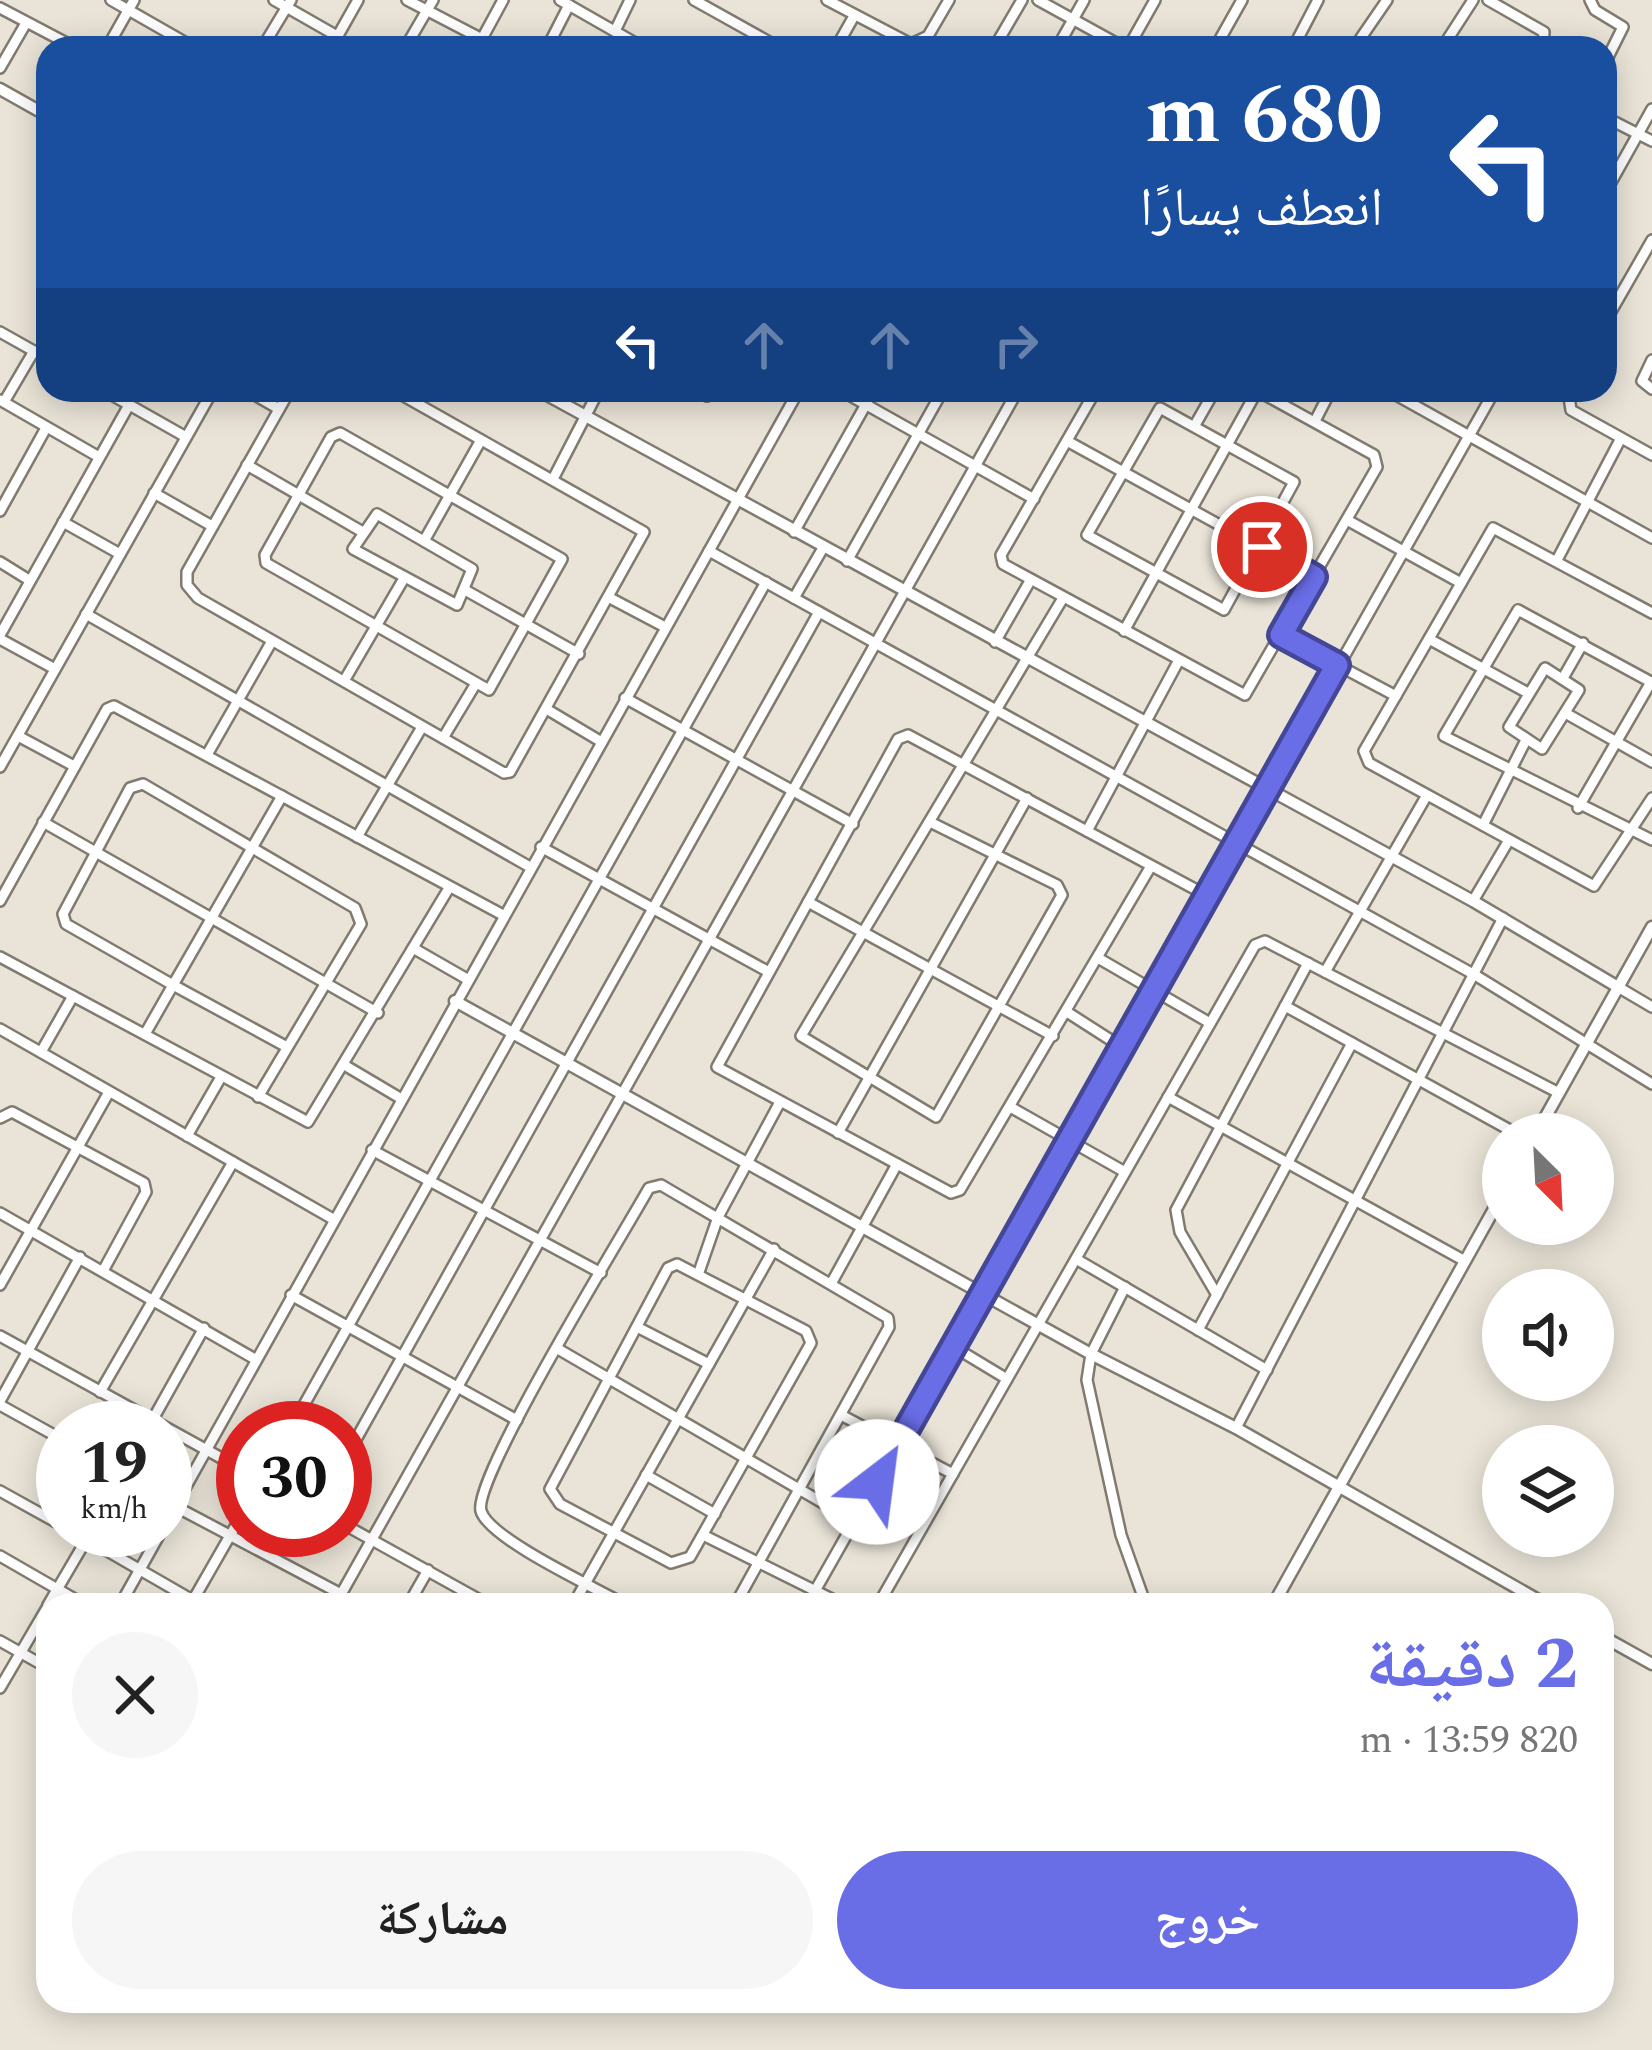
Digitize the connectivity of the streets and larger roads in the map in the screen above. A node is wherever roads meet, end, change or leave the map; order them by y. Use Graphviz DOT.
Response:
graph roads {
  1 [pos="111,0"];
  2 [pos="274,0"];
  3 [pos="358,0"];
  4 [pos="407,0"];
  5 [pos="503,0"];
  6 [pos="630,0"];
  7 [pos="694,0"];
  8 [pos="826,0"];
  9 [pos="949,0"];
  10 [pos="1022,0"];
  11 [pos="1038,0"];
  12 [pos="1084,0"];
  13 [pos="1155,0"];
  14 [pos="1242,0"];
  15 [pos="1318,0"];
  16 [pos="1388,0"];
  17 [pos="1473,0"];
  18 [pos="1488,0"];
  19 [pos="1590,0"];
  20 [pos="565,3"];
  21 [pos="708,3"];
  22 [pos="289,4"];
  23 [pos="131,5"];
  24 [pos="430,5"];
  25 [pos="0,8"];
  26 [pos="854,16"];
  27 [pos="1073,19"];
  28 [pos="26,23"];
  29 [pos="615,31"];
  30 [pos="52,36"];
  31 [pos="114,36"];
  32 [pos="177,36"];
  33 [pos="269,36"];
  34 [pos="338,36"];
  35 [pos="412,36"];
  36 [pos="471,36"];
  37 [pos="484,36"];
  38 [pos="552,36"];
  39 [pos="624,36"];
  40 [pos="761,36"];
  41 [pos="843,36"];
  42 [pos="904,36"];
  43 [pos="923,36"];
  44 [pos="1001,36"];
  45 [pos="1064,36"];
  46 [pos="1104,36"];
  47 [pos="1133,36"];
  48 [pos="1222,36"];
  49 [pos="1302,36"];
  50 [pos="1362,36"];
  51 [pos="1450,36"];
  52 [pos="1544,36"];
  53 [pos="1617,39"];
  54 [pos="0,68"];
  55 [pos="0,89"];
  56 [pos="36,109"];
  57 [pos="1652,109"];
  58 [pos="1617,123"];
  59 [pos="1638,134"];
  60 [pos="1652,141"];
  61 [pos="1617,172"];
  62 [pos="1652,240"];
  63 [pos="1617,299"];
  64 [pos="0,332"];
  65 [pos="34,351"];
  66 [pos="1652,360"];
  67 [pos="1652,389"];
  68 [pos="2,401"];
  69 [pos="124,402"];
  70 [pos="205,402"];
  71 [pos="266,402"];
  72 [pos="283,402"];
  73 [pos="421,402"];
  74 [pos="560,402"];
  75 [pos="593,402"];
  76 [pos="792,402"];
  77 [pos="862,402"];
  78 [pos="936,402"];
  79 [pos="1011,402"];
  80 [pos="1089,402"];
  81 [pos="1208,402"];
  82 [pos="1251,402"];
  83 [pos="1279,402"];
  84 [pos="1325,402"];
  85 [pos="1411,402"];
  86 [pos="1489,402"];
  87 [pos="1569,402"];
  88 [pos="866,404"];
  89 [pos="129,405"];
  90 [pos="279,409"];
  91 [pos="586,416"];
  92 [pos="1315,421"];
  93 [pos="1195,424"];
  94 [pos="46,428"];
  95 [pos="920,432"];
  96 [pos="186,437"];
  97 [pos="1469,437"];
  98 [pos="1622,438"];
  99 [pos="481,440"];
  100 [pos="1067,441"];
  101 [pos="1229,443"];
  102 [pos="1652,455"];
  103 [pos="99,457"];
  104 [pos="976,464"];
  105 [pos="247,465"];
  106 [pos="1122,470"];
  107 [pos="0,474"];
  108 [pos="553,479"];
  109 [pos="15,483"];
  110 [pos="450,492"];
  111 [pos="154,493"];
  112 [pos="299,494"];
  113 [pos="1034,500"];
  114 [pos="738,501"];
  115 [pos="1588,502"];
  116 [pos="1192,509"];
  117 [pos="0,511"];
  118 [pos="1347,520"];
  119 [pos="62,522"];
  120 [pos="212,526"];
  121 [pos="361,530"];
  122 [pos="794,532"];
  123 [pos="1652,538"];
  124 [pos="424,541"];
  125 [pos="1262,547"];
  126 [pos="823,548"];
  127 [pos="1404,550"];
  128 [pos="710,551"];
  129 [pos="120,554"];
  130 [pos="1557,560"];
  131 [pos="847,561"];
  132 [pos="0,562"];
  133 [pos="1155,574"];
  134 [pos="1314,577"];
  135 [pos="29,580"];
  136 [pos="403,580"];
  137 [pos="1030,581"];
  138 [pos="766,582"];
  139 [pos="1461,583"];
  140 [pos="465,590"];
  141 [pos="901,590"];
  142 [pos="610,598"];
  143 [pos="794,598"];
  144 [pos="1063,598"];
  145 [pos="819,612"];
  146 [pos="1652,613"];
  147 [pos="86,614"];
  148 [pos="527,627"];
  149 [pos="665,627"];
  150 [pos="374,628"];
  151 [pos="1124,631"];
  152 [pos="1281,635"];
  153 [pos="0,637"];
  154 [pos="1429,639"];
  155 [pos="272,640"];
  156 [pos="873,641"];
  157 [pos="995,642"];
  158 [pos="1583,643"];
  159 [pos="579,654"];
  160 [pos="1026,660"];
  161 [pos="1179,660"];
  162 [pos="1337,665"];
  163 [pos="1482,668"];
  164 [pos="55,670"];
  165 [pos="1563,678"];
  166 [pos="344,681"];
  167 [pos="475,685"];
  168 [pos="1528,694"];
  169 [pos="1396,696"];
  170 [pos="625,698"];
  171 [pos="237,699"];
  172 [pos="996,709"];
  173 [pos="548,710"];
  174 [pos="1567,714"];
  175 [pos="1145,723"];
  176 [pos="422,727"];
  177 [pos="684,730"];
  178 [pos="17,736"];
  179 [pos="443,739"];
  180 [pos="1526,740"];
  181 [pos="600,741"];
  182 [pos="1618,743"];
  183 [pos="208,753"];
  184 [pos="736,758"];
  185 [pos="1652,762"];
  186 [pos="963,765"];
  187 [pos="74,766"];
  188 [pos="0,767"];
  189 [pos="1510,772"];
  190 [pos="1116,777"];
  191 [pos="388,784"];
  192 [pos="1266,788"];
  193 [pos="792,789"];
  194 [pos="1427,795"];
  195 [pos="282,796"];
  196 [pos="1652,798"];
  197 [pos="1027,799"];
  198 [pos="1578,808"];
  199 [pos="44,822"];
  200 [pos="930,822"];
  201 [pos="853,824"];
  202 [pos="1483,826"];
  203 [pos="1087,832"];
  204 [pos="1631,832"];
  205 [pos="357,837"];
  206 [pos="1509,840"];
  207 [pos="1652,840"];
  208 [pos="1234,843"];
  209 [pos="253,847"];
  210 [pos="541,847"];
  211 [pos="96,849"];
  212 [pos="996,854"];
  213 [pos="1389,855"];
  214 [pos="1151,866"];
  215 [pos="530,867"];
  216 [pos="0,872"];
  217 [pos="11,878"];
  218 [pos="601,879"];
  219 [pos="449,888"];
  220 [pos="1206,895"];
  221 [pos="0,901"];
  222 [pos="1473,901"];
  223 [pos="808,902"];
  224 [pos="653,907"];
  225 [pos="1358,911"];
  226 [pos="213,914"];
  227 [pos="503,916"];
  228 [pos="1503,918"];
  229 [pos="1652,927"];
  230 [pos="865,929"];
  231 [pos="710,938"];
  232 [pos="413,948"];
  233 [pos="0,957"];
  234 [pos="1098,958"];
  235 [pos="1307,963"];
  236 [pos="933,966"];
  237 [pos="769,972"];
  238 [pos="1325,972"];
  239 [pos="1475,975"];
  240 [pos="467,979"];
  241 [pos="327,981"];
  242 [pos="172,985"];
  243 [pos="1618,987"];
  244 [pos="1152,989"];
  245 [pos="73,996"];
  246 [pos="455,1001"];
  247 [pos="1002,1006"];
  248 [pos="1285,1006"];
  249 [pos="1652,1007"];
  250 [pos="379,1012"];
  251 [pos="1067,1012"];
  252 [pos="1210,1023"];
  253 [pos="0,1028"];
  254 [pos="515,1033"];
  255 [pos="145,1034"];
  256 [pos="1445,1034"];
  257 [pos="1053,1036"];
  258 [pos="1352,1043"];
  259 [pos="1120,1046"];
  260 [pos="1585,1046"];
  261 [pos="287,1047"];
  262 [pos="41,1052"];
  263 [pos="566,1060"];
  264 [pos="346,1066"];
  265 [pos="221,1077"];
  266 [pos="868,1080"];
  267 [pos="1420,1081"];
  268 [pos="1652,1082"];
  269 [pos="110,1092"];
  270 [pos="622,1093"];
  271 [pos="1559,1093"];
  272 [pos="258,1097"];
  273 [pos="400,1097"];
  274 [pos="1168,1097"];
  275 [pos="780,1102"];
  276 [pos="1012,1108"];
  277 [pos="1548,1113"];
  278 [pos="1482,1115"];
  279 [pos="0,1118"];
  280 [pos="1221,1125"];
  281 [pos="838,1133"];
  282 [pos="187,1136"];
  283 [pos="1066,1139"];
  284 [pos="77,1147"];
  285 [pos="372,1150"];
  286 [pos="233,1162"];
  287 [pos="748,1163"];
  288 [pos="896,1164"];
  289 [pos="1289,1164"];
  290 [pos="1125,1172"];
  291 [pos="430,1181"];
  292 [pos="1356,1202"];
  293 [pos="484,1210"];
  294 [pos="0,1214"];
  295 [pos="718,1217"];
  296 [pos="333,1220"];
  297 [pos="863,1226"];
  298 [pos="29,1229"];
  299 [pos="1482,1232"];
  300 [pos="540,1239"];
  301 [pos="774,1249"];
  302 [pos="80,1257"];
  303 [pos="1076,1258"];
  304 [pos="1466,1261"];
  305 [pos="103,1270"];
  306 [pos="699,1272"];
  307 [pos="601,1273"];
  308 [pos="832,1282"];
  309 [pos="0,1285"];
  310 [pos="1125,1287"];
  311 [pos="983,1293"];
  312 [pos="291,1295"];
  313 [pos="1217,1295"];
  314 [pos="746,1298"];
  315 [pos="153,1301"];
  316 [pos="1039,1324"];
  317 [pos="637,1327"];
  318 [pos="204,1328"];
  319 [pos="348,1328"];
  320 [pos="1198,1330"];
  321 [pos="0,1336"];
  322 [pos="954,1348"];
  323 [pos="558,1349"];
  324 [pos="30,1353"];
  325 [pos="1091,1354"];
  326 [pos="402,1357"];
  327 [pos="255,1359"];
  328 [pos="710,1364"];
  329 [pos="1267,1370"];
  330 [pos="610,1377"];
  331 [pos="1007,1379"];
  332 [pos="460,1388"];
  333 [pos="100,1392"];
  334 [pos="114,1401"];
  335 [pos="163,1401"];
  336 [pos="307,1401"];
  337 [pos="0,1403"];
  338 [pos="372,1411"];
  339 [pos="841,1415"];
  340 [pos="680,1417"];
  341 [pos="517,1420"];
  342 [pos="36,1424"];
  343 [pos="1236,1427"];
  344 [pos="899,1443"];
  345 [pos="192,1444"];
  346 [pos="206,1450"];
  347 [pos="216,1455"];
  348 [pos="750,1456"];
  349 [pos="192,1471"];
  350 [pos="646,1474"];
  351 [pos="953,1474"];
  352 [pos="1339,1488"];
  353 [pos="800,1489"];
  354 [pos="0,1491"];
  355 [pos="36,1511"];
  356 [pos="715,1514"];
  357 [pos="854,1521"];
  358 [pos="617,1530"];
  359 [pos="704,1535"];
  360 [pos="373,1540"];
  361 [pos="0,1556"];
  362 [pos="76,1557"];
  363 [pos="123,1557"];
  364 [pos="147,1557"];
  365 [pos="219,1557"];
  366 [pos="270,1557"];
  367 [pos="758,1561"];
  368 [pos="140,1569"];
  369 [pos="428,1570"];
  370 [pos="586,1583"];
  371 [pos="58,1588"];
  372 [pos="816,1589"];
  373 [pos="55,1593"];
  374 [pos="66,1593"];
  375 [pos="127,1593"];
  376 [pos="178,1593"];
  377 [pos="199,1593"];
  378 [pos="339,1593"];
  379 [pos="342,1593"];
  380 [pos="415,1593"];
  381 [pos="468,1593"];
  382 [pos="580,1593"];
  383 [pos="604,1593"];
  384 [pos="741,1593"];
  385 [pos="814,1593"];
  386 [pos="823,1593"];
  387 [pos="885,1593"];
  388 [pos="1142,1593"];
  389 [pos="1281,1593"];
  390 [pos="1526,1593"];
  391 [pos="36,1626"];
  392 [pos="0,1641"];
  393 [pos="1614,1643"];
  394 [pos="21,1652"];
  395 [pos="36,1661"];
  396 [pos="1652,1664"];
  397 [pos="0,1688"];
  1 -- 23 [label="street"];
  2 -- 22 [label="street"];
  3 -- 34 [label="street"];
  4 -- 24 [label="street"];
  5 -- 37 [label="street"];
  6 -- 29 [label="street"];
  7 -- 21 [label="street"];
  8 -- 26 [label="street"];
  9 -- 43 [label="street"];
  10 -- 44 [label="street"];
  11 -- 27 [label="street"];
  12 -- 27 [label="street"];
  13 -- 47 [label="street"];
  14 -- 48 [label="street"];
  15 -- 49 [label="street"];
  16 -- 50 [label="street"];
  17 -- 51 [label="street"];
  18 -- 52 [label="street"];
  19 -- 53 [label="street"];
  20 -- 29 [label="street"];
  20 -- 38 [label="street"];
  21 -- 40 [label="street"];
  22 -- 33 [label="street"];
  22 -- 34 [label="street"];
  23 -- 31 [label="street"];
  23 -- 32 [label="street"];
  24 -- 35 [label="street"];
  24 -- 36 [label="street"];
  25 -- 28 [label="street"];
  26 -- 41 [label="street"];
  26 -- 42 [label="street"];
  27 -- 45 [label="street"];
  27 -- 46 [label="street"];
  28 -- 30 [label="street"];
  28 -- 54 [label="street"];
  29 -- 39 [label="street"];
  55 -- 56 [label="street"];
  57 -- 59 [label="street"];
  58 -- 59 [label="street"];
  59 -- 60 [label="street"];
  59 -- 61 [label="street"];
  62 -- 63 [label="street"];
  64 -- 65 [label="street"];
  65 -- 68 [label="street"];
  66 -- 67 [label="street"];
  68 -- 94 [label="street"];
  69 -- 89 [label="street"];
  70 -- 96 [label="street"];
  71 -- 90 [label="street"];
  72 -- 90 [label="street"];
  73 -- 99 [label="street"];
  74 -- 91 [label="street"];
  75 -- 91 [label="street"];
  76 -- 114 [label="street"];
  77 -- 88 [label="street"];
  78 -- 95 [label="street"];
  79 -- 104 [label="street"];
  80 -- 100 [label="street"];
  81 -- 93 [label="street"];
  82 -- 101 [label="street"];
  83 -- 92 [label="street"];
  84 -- 92 [label="street"];
  85 -- 97 [label="street"];
  86 -- 97 [label="street"];
  87 -- 98 [label="street"];
  88 -- 95 [label="street"];
  88 -- 122 [label="street"];
  89 -- 96 [label="street"];
  89 -- 103 [label="street"];
  90 -- 105 [label="street"];
  91 -- 108 [label="street"];
  91 -- 114 [label="street"];
  92 -- 118 [label="street"];
  93 -- 101 [label="street"];
  93 -- 106 [label="street"];
  94 -- 103 [label="street"];
  94 -- 109 [label="street"];
  95 -- 104 [label="street"];
  95 -- 131 [label="street"];
  96 -- 111 [label="street"];
  97 -- 115 [label="street"];
  97 -- 127 [label="street"];
  98 -- 102 [label="street"];
  98 -- 115 [label="street"];
  99 -- 108 [label="street"];
  99 -- 110 [label="street"];
  100 -- 106 [label="street"];
  100 -- 113 [label="street"];
  101 -- 116 [label="street"];
  101 -- 125 [label="street"];
  103 -- 119 [label="street"];
  104 -- 113 [label="street"];
  104 -- 141 [label="street"];
  105 -- 112 [label="street"];
  105 -- 120 [label="street"];
  106 -- 116 [label="street"];
  106 -- 133 [label="street"];
  107 -- 109 [label="street"];
  108 -- 142 [label="street"];
  109 -- 117 [label="street"];
  110 -- 112 [label="street"];
  110 -- 124 [label="street"];
  110 -- 148 [label="street"];
  111 -- 120 [label="street"];
  111 -- 129 [label="street"];
  112 -- 121 [label="street"];
  112 -- 150 [label="street"];
  113 -- 137 [label="street"];
  114 -- 122 [label="street"];
  114 -- 128 [label="street"];
  115 -- 123 [label="street"];
  115 -- 130 [label="street"];
  116 -- 125 [label="street"];
  116 -- 133 [label="street"];
  118 -- 127 [label="street"];
  118 -- 134 [label="street"];
  119 -- 129 [label="street"];
  119 -- 135 [label="street"];
  120 -- 155 [label="street"];
  121 -- 124 [label="street"];
  121 -- 136 [label="street"];
  122 -- 126 [label="street"];
  124 -- 140 [label="street"];
  125 -- 133 [label="street"];
  125 -- 134 [label="street"];
  126 -- 131 [label="street"];
  126 -- 143 [label="street"];
  127 -- 139 [label="street"];
  127 -- 162 [label="street"];
  128 -- 138 [label="street"];
  128 -- 149 [label="street"];
  129 -- 147 [label="street"];
  130 -- 139 [label="street"];
  130 -- 146 [label="street"];
  131 -- 141 [label="street"];
  132 -- 135 [label="street"];
  133 -- 151 [label="street"];
  134 -- 152 [label="street"];
  135 -- 153 [label="street"];
  136 -- 140 [label="street"];
  136 -- 150 [label="street"];
  137 -- 144 [label="street"];
  137 -- 157 [label="street"];
  138 -- 143 [label="street"];
  138 -- 177 [label="street"];
  139 -- 154 [label="street"];
  140 -- 148 [label="street"];
  141 -- 156 [label="street"];
  141 -- 157 [label="street"];
  142 -- 149 [label="street"];
  142 -- 159 [label="street"];
  143 -- 145 [label="street"];
  144 -- 151 [label="street"];
  144 -- 160 [label="street"];
  145 -- 156 [label="street"];
  145 -- 184 [label="street"];
  147 -- 164 [label="street"];
  147 -- 171 [label="street"];
  148 -- 159 [label="street"];
  148 -- 167 [label="street"];
  149 -- 170 [label="street"];
  150 -- 166 [label="street"];
  150 -- 167 [label="street"];
  151 -- 161 [label="street"];
  152 -- 161 [label="street"];
  152 -- 162 [label="street"];
  153 -- 164 [label="street"];
  154 -- 163 [label="street"];
  154 -- 169 [label="street"];
  155 -- 166 [label="street"];
  155 -- 171 [label="street"];
  156 -- 172 [label="street"];
  156 -- 193 [label="street"];
  157 -- 160 [label="street"];
  158 -- 163 [label="street"];
  158 -- 165 [label="street"];
  158 -- 182 [label="street"];
  159 -- 173 [label="street"];
  160 -- 172 [label="street"];
  160 -- 175 [label="street"];
  161 -- 175 [label="street"];
  162 -- 169 [label="street"];
  162 -- 192 [label="street"];
  163 -- 168 [label="street"];
  163 -- 189 [label="street"];
  164 -- 178 [label="street"];
  165 -- 168 [label="street"];
  165 -- 174 [label="street"];
  166 -- 176 [label="street"];
  167 -- 179 [label="street"];
  168 -- 180 [label="street"];
  169 -- 194 [label="street"];
  170 -- 177 [label="street"];
  170 -- 181 [label="street"];
  171 -- 183 [label="street"];
  171 -- 191 [label="street"];
  172 -- 186 [label="street"];
  172 -- 190 [label="street"];
  173 -- 179 [label="street"];
  173 -- 181 [label="street"];
  174 -- 180 [label="street"];
  174 -- 182 [label="street"];
  175 -- 190 [label="street"];
  175 -- 192 [label="street"];
  176 -- 179 [label="street"];
  176 -- 191 [label="street"];
  177 -- 184 [label="street"];
  177 -- 218 [label="street"];
  178 -- 187 [label="street"];
  178 -- 188 [label="street"];
  180 -- 189 [label="street"];
  181 -- 210 [label="street"];
  182 -- 185 [label="street"];
  182 -- 198 [label="street"];
  183 -- 187 [label="street"];
  183 -- 195 [label="street"];
  184 -- 193 [label="street"];
  184 -- 224 [label="street"];
  186 -- 197 [label="street"];
  186 -- 200 [label="street"];
  186 -- 201 [label="street"];
  187 -- 199 [label="street"];
  189 -- 198 [label="street"];
  189 -- 202 [label="street"];
  190 -- 203 [label="street"];
  190 -- 208 [label="street"];
  191 -- 205 [label="street"];
  191 -- 215 [label="street"];
  192 -- 208 [label="street"];
  192 -- 213 [label="street"];
  193 -- 201 [label="street"];
  193 -- 231 [label="street"];
  194 -- 202 [label="street"];
  194 -- 213 [label="street"];
  195 -- 205 [label="street"];
  195 -- 209 [label="street"];
  196 -- 204 [label="street"];
  197 -- 203 [label="street"];
  197 -- 212 [label="street"];
  198 -- 204 [label="street"];
  199 -- 211 [label="street"];
  199 -- 217 [label="street"];
  200 -- 212 [label="street"];
  200 -- 230 [label="street"];
  201 -- 223 [label="street"];
  202 -- 206 [label="street"];
  203 -- 214 [label="street"];
  204 -- 206 [label="street"];
  204 -- 207 [label="street"];
  205 -- 219 [label="street"];
  206 -- 222 [label="street"];
  208 -- 220 [label="street"];
  208 -- 225 [label="street"];
  209 -- 211 [label="street"];
  209 -- 226 [label="street"];
  209 -- 241 [label="street"];
  210 -- 215 [label="street"];
  210 -- 218 [label="street"];
  211 -- 226 [label="street"];
  211 -- 242 [label="street"];
  212 -- 236 [label="street"];
  212 -- 247 [label="street"];
  213 -- 222 [label="street"];
  213 -- 225 [label="street"];
  214 -- 220 [label="street"];
  214 -- 234 [label="street"];
  215 -- 227 [label="street"];
  216 -- 217 [label="street"];
  217 -- 221 [label="street"];
  218 -- 224 [label="street"];
  218 -- 254 [label="street"];
  219 -- 227 [label="street"];
  219 -- 232 [label="street"];
  220 -- 244 [label="street"];
  222 -- 228 [label="street"];
  223 -- 230 [label="street"];
  223 -- 237 [label="street"];
  224 -- 231 [label="street"];
  224 -- 263 [label="street"];
  225 -- 238 [label="street"];
  225 -- 239 [label="street"];
  226 -- 241 [label="street"];
  226 -- 242 [label="street"];
  227 -- 240 [label="street"];
  228 -- 239 [label="street"];
  228 -- 243 [label="street"];
  229 -- 243 [label="street"];
  230 -- 236 [label="street"];
  230 -- 266 [label="street"];
  231 -- 237 [label="street"];
  231 -- 270 [label="street"];
  232 -- 240 [label="street"];
  232 -- 250 [label="street"];
  233 -- 245 [label="street"];
  234 -- 244 [label="street"];
  234 -- 251 [label="street"];
  235 -- 238 [label="street"];
  235 -- 248 [label="street"];
  235 -- 252 [label="street"];
  236 -- 247 [label="street"];
  236 -- 266 [label="street"];
  237 -- 275 [label="street"];
  238 -- 256 [label="street"];
  239 -- 256 [label="street"];
  239 -- 260 [label="street"];
  240 -- 246 [label="street"];
  241 -- 250 [label="street"];
  241 -- 261 [label="street"];
  242 -- 255 [label="street"];
  242 -- 261 [label="street"];
  243 -- 249 [label="street"];
  243 -- 260 [label="street"];
  244 -- 252 [label="street"];
  244 -- 259 [label="street"];
  245 -- 255 [label="street"];
  245 -- 262 [label="street"];
  246 -- 254 [label="street"];
  246 -- 273 [label="street"];
  247 -- 257 [label="street"];
  247 -- 266 [label="street"];
  248 -- 258 [label="street"];
  248 -- 280 [label="street"];
  250 -- 264 [label="street"];
  251 -- 257 [label="street"];
  251 -- 259 [label="street"];
  252 -- 274 [label="street"];
  253 -- 262 [label="street"];
  254 -- 263 [label="street"];
  254 -- 291 [label="street"];
  255 -- 265 [label="street"];
  256 -- 267 [label="street"];
  256 -- 271 [label="street"];
  257 -- 276 [label="street"];
  258 -- 267 [label="street"];
  258 -- 289 [label="street"];
  259 -- 283 [label="street"];
  260 -- 268 [label="street"];
  260 -- 271 [label="street"];
  261 -- 272 [label="street"];
  262 -- 269 [label="street"];
  263 -- 270 [label="street"];
  263 -- 293 [label="street"];
  264 -- 272 [label="street"];
  264 -- 273 [label="street"];
  265 -- 272 [label="street"];
  265 -- 282 [label="street"];
  266 -- 281 [label="street"];
  267 -- 278 [label="street"];
  267 -- 292 [label="street"];
  269 -- 282 [label="street"];
  269 -- 284 [label="street"];
  270 -- 287 [label="street"];
  270 -- 300 [label="street"];
  271 -- 277 [label="street"];
  273 -- 285 [label="street"];
  274 -- 280 [label="street"];
  274 -- 290 [label="street"];
  275 -- 281 [label="street"];
  275 -- 287 [label="street"];
  276 -- 283 [label="street"];
  276 -- 288 [label="street"];
  279 -- 284 [label="street"];
  280 -- 289 [label="street"];
  280 -- 313 [label="street"];
  281 -- 288 [label="street"];
  282 -- 286 [label="street"];
  283 -- 290 [label="street"];
  283 -- 311 [label="street"];
  284 -- 298 [label="street"];
  284 -- 305 [label="street"];
  285 -- 291 [label="street"];
  285 -- 296 [label="street"];
  286 -- 296 [label="street"];
  286 -- 315 [label="street"];
  287 -- 295 [label="street"];
  287 -- 297 [label="street"];
  288 -- 297 [label="street"];
  289 -- 292 [label="street"];
  289 -- 313 [label="street"];
  290 -- 303 [label="street"];
  291 -- 293 [label="street"];
  291 -- 319 [label="street"];
  292 -- 304 [label="street"];
  292 -- 329 [label="street"];
  293 -- 300 [label="street"];
  293 -- 326 [label="street"];
  294 -- 298 [label="street"];
  295 -- 301 [label="street"];
  295 -- 306 [label="street"];
  295 -- 307 [label="street"];
  296 -- 312 [label="street"];
  297 -- 308 [label="street"];
  297 -- 311 [label="street"];
  298 -- 302 [label="street"];
  298 -- 309 [label="street"];
  299 -- 304 [label="street"];
  300 -- 307 [label="street"];
  300 -- 332 [label="street"];
  301 -- 308 [label="street"];
  301 -- 314 [label="street"];
  302 -- 305 [label="street"];
  302 -- 324 [label="street"];
  303 -- 310 [label="street"];
  303 -- 316 [label="street"];
  304 -- 352 [label="street"];
  305 -- 315 [label="street"];
  306 -- 314 [label="street"];
  306 -- 317 [label="street"];
  307 -- 323 [label="street"];
  308 -- 339 [label="street"];
  310 -- 320 [label="street"];
  310 -- 325 [label="street"];
  311 -- 316 [label="street"];
  311 -- 322 [label="street"];
  312 -- 319 [label="street"];
  312 -- 327 [label="street"];
  313 -- 320 [label="street"];
  314 -- 328 [label="street"];
  314 -- 348 [label="street"];
  315 -- 318 [label="street"];
  315 -- 333 [label="street"];
  316 -- 325 [label="street"];
  316 -- 331 [label="street"];
  317 -- 328 [label="street"];
  317 -- 330 [label="street"];
  318 -- 327 [label="street"];
  318 -- 335 [label="street"];
  319 -- 326 [label="street"];
  319 -- 336 [label="street"];
  320 -- 329 [label="street"];
  321 -- 324 [label="street"];
  322 -- 331 [label="street"];
  322 -- 344 [label="street"];
  323 -- 330 [label="street"];
  323 -- 341 [label="street"];
  324 -- 333 [label="street"];
  324 -- 337 [label="street"];
  325 -- 343 [label="street"];
  325 -- 388 [label="street"];
  326 -- 332 [label="street"];
  326 -- 338 [label="street"];
  327 -- 346 [label="street"];
  328 -- 340 [label="street"];
  329 -- 343 [label="street"];
  330 -- 340 [label="street"];
  330 -- 358 [label="street"];
  331 -- 351 [label="street"];
  332 -- 341 [label="street"];
  332 -- 360 [label="street"];
  333 -- 334 [label="street"];
  337 -- 342 [label="street"];
  339 -- 344 [label="street"];
  339 -- 353 [label="street"];
  340 -- 348 [label="street"];
  340 -- 350 [label="street"];
  341 -- 370 [label="street"];
  343 -- 352 [label="street"];
  344 -- 351 [label="street"];
  344 -- 357 [label="street"];
  345 -- 346 [label="street"];
  346 -- 347 [label="street"];
  346 -- 349 [label="street"];
  348 -- 353 [label="street"];
  348 -- 356 [label="street"];
  350 -- 356 [label="street"];
  350 -- 358 [label="street"];
  351 -- 387 [label="street"];
  352 -- 389 [label="street"];
  352 -- 390 [label="street"];
  353 -- 357 [label="street"];
  353 -- 367 [label="street"];
  354 -- 355 [label="street"];
  356 -- 359 [label="street"];
  357 -- 372 [label="street"];
  358 -- 359 [label="street"];
  358 -- 370 [label="street"];
  359 -- 367 [label="street"];
  360 -- 369 [label="street"];
  360 -- 379 [label="street"];
  361 -- 371 [label="street"];
  362 -- 371 [label="street"];
  363 -- 368 [label="street"];
  364 -- 368 [label="street"];
  365 -- 377 [label="street"];
  366 -- 378 [label="street"];
  367 -- 372 [label="street"];
  367 -- 384 [label="street"];
  368 -- 375 [label="street"];
  368 -- 376 [label="street"];
  369 -- 380 [label="street"];
  369 -- 381 [label="street"];
  370 -- 382 [label="street"];
  370 -- 383 [label="street"];
  371 -- 373 [label="street"];
  371 -- 374 [label="street"];
  372 -- 385 [label="street"];
  372 -- 386 [label="street"];
  391 -- 394 [label="street"];
  392 -- 394 [label="street"];
  393 -- 396 [label="street"];
  394 -- 395 [label="street"];
  394 -- 397 [label="street"];
}
